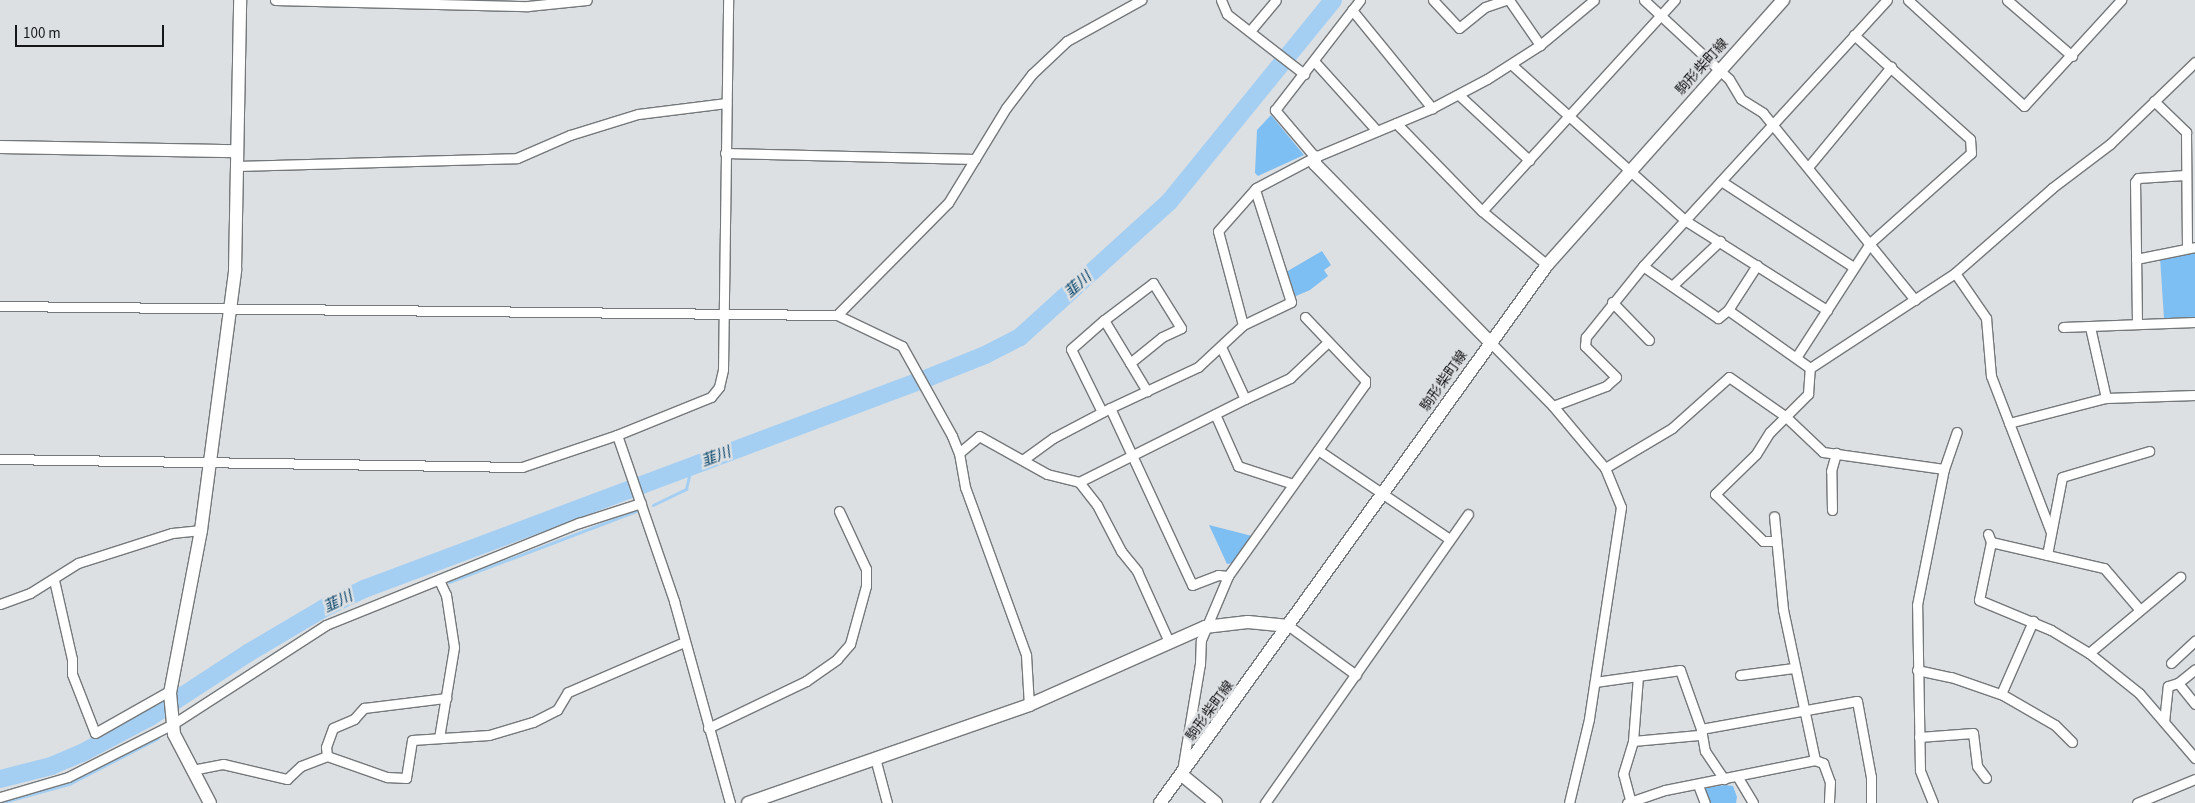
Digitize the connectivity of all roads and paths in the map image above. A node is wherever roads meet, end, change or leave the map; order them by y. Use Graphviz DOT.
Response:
graph roads {
  1 [pos="240,0"];
  2 [pos="275,0"];
  3 [pos="587,0"];
  4 [pos="728,0"];
  5 [pos="1141,0"];
  6 [pos="1221,0"];
  7 [pos="1276,0"];
  8 [pos="1360,0"];
  9 [pos="1433,0"];
  10 [pos="1507,0"];
  11 [pos="1594,0"];
  12 [pos="1644,0"];
  13 [pos="1675,0"];
  14 [pos="1783,0"];
  15 [pos="1887,0"];
  16 [pos="1908,0"];
  17 [pos="2007,0"];
  18 [pos="2120,0"];
  19 [pos="1352,10"];
  20 [pos="1661,16"];
  21 [pos="1250,31"];
  22 [pos="1854,35"];
  23 [pos="1540,45"];
  24 [pos="2072,56"];
  25 [pos="1314,61"];
  26 [pos="2195,62"];
  27 [pos="1512,65"];
  28 [pos="1891,67"];
  29 [pos="1720,70"];
  30 [pos="1304,74"];
  31 [pos="1459,95"];
  32 [pos="2154,101"];
  33 [pos="726,103"];
  34 [pos="1432,108"];
  35 [pos="1568,117"];
  36 [pos="1396,123"];
  37 [pos="1772,124"];
  38 [pos="1377,131"];
  39 [pos="0,147"];
  40 [pos="237,151"];
  41 [pos="726,153"];
  42 [pos="1315,157"];
  43 [pos="975,159"];
  44 [pos="1529,160"];
  45 [pos="237,166"];
  46 [pos="1809,166"];
  47 [pos="1629,169"];
  48 [pos="2185,175"];
  49 [pos="1721,181"];
  50 [pos="1255,190"];
  51 [pos="1482,211"];
  52 [pos="1686,221"];
  53 [pos="1720,240"];
  54 [pos="1870,243"];
  55 [pos="2191,248"];
  56 [pos="2136,259"];
  57 [pos="1547,265"];
  58 [pos="1757,265"];
  59 [pos="1643,266"];
  60 [pos="1852,266"];
  61 [pos="1955,273"];
  62 [pos="1672,286"];
  63 [pos="1915,300"];
  64 [pos="1612,302"];
  65 [pos="0,306"];
  66 [pos="230,310"];
  67 [pos="1728,310"];
  68 [pos="1827,310"];
  69 [pos="725,313"];
  70 [pos="837,315"];
  71 [pos="1305,317"];
  72 [pos="1104,320"];
  73 [pos="2195,322"];
  74 [pos="2137,323"];
  75 [pos="1243,325"];
  76 [pos="2090,326"];
  77 [pos="2062,327"];
  78 [pos="1649,340"];
  79 [pos="1328,342"];
  80 [pos="1490,342"];
  81 [pos="1221,347"];
  82 [pos="1797,356"];
  83 [pos="1130,363"];
  84 [pos="1810,368"];
  85 [pos="1147,391"];
  86 [pos="2195,394"];
  87 [pos="2106,398"];
  88 [pos="1245,399"];
  89 [pos="1553,406"];
  90 [pos="1106,410"];
  91 [pos="1215,414"];
  92 [pos="1785,416"];
  93 [pos="2009,423"];
  94 [pos="1957,432"];
  95 [pos="617,435"];
  96 [pos="1318,450"];
  97 [pos="2149,451"];
  98 [pos="959,453"];
  99 [pos="1131,454"];
  100 [pos="1836,454"];
  101 [pos="0,459"];
  102 [pos="1024,459"];
  103 [pos="210,462"];
  104 [pos="1605,468"];
  105 [pos="1944,469"];
  106 [pos="1079,482"];
  107 [pos="1293,484"];
  108 [pos="1382,495"];
  109 [pos="640,500"];
  110 [pos="1832,510"];
  111 [pos="839,511"];
  112 [pos="1468,514"];
  113 [pos="1774,516"];
  114 [pos="201,530"];
  115 [pos="2051,532"];
  116 [pos="1448,538"];
  117 [pos="1774,541"];
  118 [pos="2047,555"];
  119 [pos="1228,576"];
  120 [pos="2180,577"];
  121 [pos="54,580"];
  122 [pos="439,580"];
  123 [pos="0,604"];
  124 [pos="2140,610"];
  125 [pos="2033,622"];
  126 [pos="1289,626"];
  127 [pos="1205,628"];
  128 [pos="2195,641"];
  129 [pos="684,642"];
  130 [pos="1169,642"];
  131 [pos="2089,653"];
  132 [pos="2171,662"];
  133 [pos="1794,668"];
  134 [pos="2195,669"];
  135 [pos="1917,670"];
  136 [pos="1356,675"];
  137 [pos="1740,675"];
  138 [pos="1638,676"];
  139 [pos="1595,682"];
  140 [pos="2178,683"];
  141 [pos="171,692"];
  142 [pos="2001,694"];
  143 [pos="446,698"];
  144 [pos="1029,704"];
  145 [pos="2195,704"];
  146 [pos="1805,710"];
  147 [pos="173,722"];
  148 [pos="2164,722"];
  149 [pos="708,728"];
  150 [pos="1700,732"];
  151 [pos="1918,737"];
  152 [pos="439,738"];
  153 [pos="1633,741"];
  154 [pos="2072,742"];
  155 [pos="327,756"];
  156 [pos="875,758"];
  157 [pos="2195,758"];
  158 [pos="1815,760"];
  159 [pos="192,770"];
  160 [pos="1182,775"];
  161 [pos="1737,776"];
  162 [pos="1986,778"];
  163 [pos="1724,779"];
  164 [pos="2195,779"];
  165 [pos="1698,784"];
  166 [pos="0,797"];
  167 [pos="1748,801"];
  168 [pos="210,803"];
  169 [pos="730,803"];
  170 [pos="748,803"];
  171 [pos="887,803"];
  172 [pos="1160,803"];
  173 [pos="1216,803"];
  174 [pos="1265,803"];
  175 [pos="1569,803"];
  176 [pos="1630,803"];
  177 [pos="1705,803"];
  178 [pos="1829,803"];
  179 [pos="1871,803"];
  180 [pos="1932,803"];
  181 [pos="2137,803"];
  1 -- 40 [label="street"];
  2 -- 3 [label="street"];
  4 -- 33 [label="street"];
  5 -- 43 [label="street"];
  6 -- 21 [label="street"];
  7 -- 21 [label="street"];
  8 -- 19 [label="street"];
  9 -- 10 [label="street"];
  10 -- 23 [label="street"];
  11 -- 23 [label="street"];
  12 -- 20 [label="street"];
  13 -- 20 [label="street"];
  14 -- 29 [label="street, 駒形柴町線"];
  15 -- 22 [label="street"];
  16 -- 24 [label="street"];
  17 -- 24 [label="street"];
  18 -- 24 [label="street"];
  19 -- 25 [label="street"];
  19 -- 34 [label="street"];
  20 -- 29 [label="street"];
  20 -- 35 [label="street"];
  21 -- 30 [label="street"];
  22 -- 28 [label="street"];
  22 -- 37 [label="street"];
  23 -- 27 [label="street"];
  25 -- 30 [label="street"];
  25 -- 38 [label="street"];
  26 -- 32 [label="street"];
  27 -- 31 [label="street"];
  27 -- 35 [label="street"];
  28 -- 46 [label="street"];
  28 -- 54 [label="street"];
  29 -- 37 [label="street"];
  29 -- 47 [label="street, 駒形柴町線"];
  30 -- 42 [label="street"];
  31 -- 34 [label="street"];
  31 -- 44 [label="street"];
  32 -- 48 [label="street"];
  32 -- 61 [label="street"];
  33 -- 41 [label="street"];
  33 -- 45 [label="street"];
  34 -- 36 [label="street"];
  35 -- 44 [label="street"];
  35 -- 47 [label="street"];
  36 -- 38 [label="street"];
  36 -- 51 [label="street"];
  37 -- 46 [label="street"];
  37 -- 49 [label="street"];
  38 -- 42 [label="street"];
  39 -- 40 [label="street"];
  40 -- 45 [label="street"];
  41 -- 43 [label="street"];
  41 -- 69 [label="street"];
  42 -- 50 [label="street"];
  42 -- 80 [label="street"];
  43 -- 70 [label="street"];
  44 -- 51 [label="street"];
  45 -- 66 [label="street"];
  46 -- 54 [label="street"];
  47 -- 52 [label="street"];
  47 -- 57 [label="street, 駒形柴町線"];
  48 -- 55 [label="street"];
  48 -- 56 [label="street"];
  49 -- 52 [label="street"];
  49 -- 60 [label="street"];
  50 -- 75 [label="street"];
  50 -- 75 [label="street"];
  51 -- 57 [label="street"];
  52 -- 53 [label="street"];
  52 -- 59 [label="street"];
  53 -- 58 [label="street"];
  53 -- 62 [label="street"];
  54 -- 60 [label="street"];
  54 -- 63 [label="street"];
  55 -- 56 [label="street"];
  56 -- 74 [label="street"];
  57 -- 80 [label="street, 駒形柴町線"];
  58 -- 67 [label="street"];
  58 -- 68 [label="street"];
  59 -- 62 [label="street"];
  59 -- 64 [label="street"];
  60 -- 68 [label="street"];
  61 -- 63 [label="street"];
  61 -- 93 [label="street"];
  62 -- 67 [label="street"];
  63 -- 84 [label="street"];
  64 -- 78 [label="street"];
  64 -- 89 [label="street"];
  65 -- 66 [label="street"];
  66 -- 69 [label="street"];
  66 -- 103 [label="street"];
  67 -- 82 [label="street"];
  68 -- 82 [label="street"];
  69 -- 70 [label="street"];
  69 -- 95 [label="street"];
  70 -- 98 [label="street"];
  71 -- 79 [label="street"];
  72 -- 83 [label="street"];
  72 -- 83 [label="street"];
  72 -- 90 [label="street"];
  73 -- 74 [label="street"];
  74 -- 76 [label="street"];
  75 -- 81 [label="street"];
  76 -- 77 [label="street"];
  76 -- 87 [label="street"];
  79 -- 88 [label="street"];
  79 -- 96 [label="street"];
  80 -- 89 [label="street"];
  80 -- 108 [label="street, 駒形柴町線"];
  81 -- 85 [label="street"];
  81 -- 88 [label="street"];
  82 -- 84 [label="street"];
  83 -- 85 [label="street"];
  84 -- 92 [label="street"];
  85 -- 90 [label="street"];
  86 -- 87 [label="street"];
  87 -- 93 [label="street"];
  88 -- 91 [label="street"];
  89 -- 104 [label="street"];
  90 -- 99 [label="street"];
  90 -- 102 [label="street"];
  91 -- 99 [label="street"];
  91 -- 107 [label="street"];
  92 -- 100 [label="street"];
  92 -- 104 [label="street"];
  92 -- 117 [label="street"];
  93 -- 115 [label="street"];
  94 -- 105 [label="street"];
  95 -- 103 [label="street"];
  95 -- 109 [label="street"];
  96 -- 107 [label="street"];
  96 -- 108 [label="street"];
  97 -- 115 [label="street"];
  98 -- 102 [label="street"];
  98 -- 144 [label="street"];
  99 -- 106 [label="street"];
  99 -- 119 [label="street"];
  100 -- 105 [label="street"];
  100 -- 110 [label="street"];
  101 -- 103 [label="street"];
  102 -- 106 [label="street"];
  103 -- 114 [label="street"];
  104 -- 139 [label="street"];
  105 -- 135 [label="street"];
  106 -- 130 [label="street"];
  107 -- 119 [label="street"];
  108 -- 116 [label="street"];
  108 -- 126 [label="street, 駒形柴町線"];
  109 -- 122 [label="street"];
  109 -- 129 [label="street"];
  111 -- 149 [label="street"];
  112 -- 116 [label="street"];
  113 -- 117 [label="street"];
  114 -- 121 [label="street"];
  114 -- 141 [label="street"];
  115 -- 118 [label="street"];
  116 -- 136 [label="street"];
  117 -- 133 [label="street"];
  118 -- 124 [label="street"];
  118 -- 125 [label="street"];
  119 -- 127 [label="street"];
  120 -- 124 [label="street"];
  121 -- 123 [label="street"];
  121 -- 141 [label="street"];
  122 -- 143 [label="street"];
  122 -- 147 [label="street"];
  124 -- 131 [label="street"];
  125 -- 131 [label="street"];
  125 -- 142 [label="street"];
  126 -- 127 [label="street"];
  126 -- 136 [label="street"];
  126 -- 160 [label="street, 駒形柴町線"];
  127 -- 130 [label="street"];
  127 -- 160 [label="street"];
  128 -- 132 [label="street"];
  129 -- 149 [label="street"];
  129 -- 152 [label="street"];
  130 -- 144 [label="street"];
  131 -- 148 [label="street"];
  133 -- 137 [label="street"];
  133 -- 146 [label="street"];
  134 -- 140 [label="street"];
  135 -- 142 [label="street"];
  135 -- 151 [label="street"];
  136 -- 174 [label="street"];
  138 -- 139 [label="street"];
  138 -- 150 [label="street"];
  138 -- 153 [label="street"];
  139 -- 175 [label="street"];
  140 -- 145 [label="street"];
  140 -- 148 [label="street"];
  141 -- 147 [label="street"];
  142 -- 154 [label="street"];
  143 -- 152 [label="street"];
  143 -- 155 [label="street"];
  144 -- 156 [label="street"];
  146 -- 150 [label="street"];
  146 -- 158 [label="street"];
  146 -- 179 [label="street"];
  147 -- 159 [label="street"];
  147 -- 166 [label="street"];
  148 -- 157 [label="street"];
  149 -- 169 [label="street"];
  150 -- 153 [label="street"];
  150 -- 163 [label="street"];
  151 -- 162 [label="street"];
  151 -- 180 [label="street"];
  152 -- 155 [label="street"];
  153 -- 176 [label="street"];
  155 -- 159 [label="street"];
  156 -- 170 [label="street"];
  156 -- 171 [label="street"];
  158 -- 161 [label="street"];
  158 -- 178 [label="street"];
  159 -- 168 [label="street"];
  160 -- 172 [label="street, 駒形柴町線"];
  160 -- 173 [label="street"];
  161 -- 163 [label="street"];
  161 -- 167 [label="street"];
  163 -- 165 [label="street"];
  164 -- 181 [label="street"];
  165 -- 176 [label="street"];
  165 -- 177 [label="street"];
}
